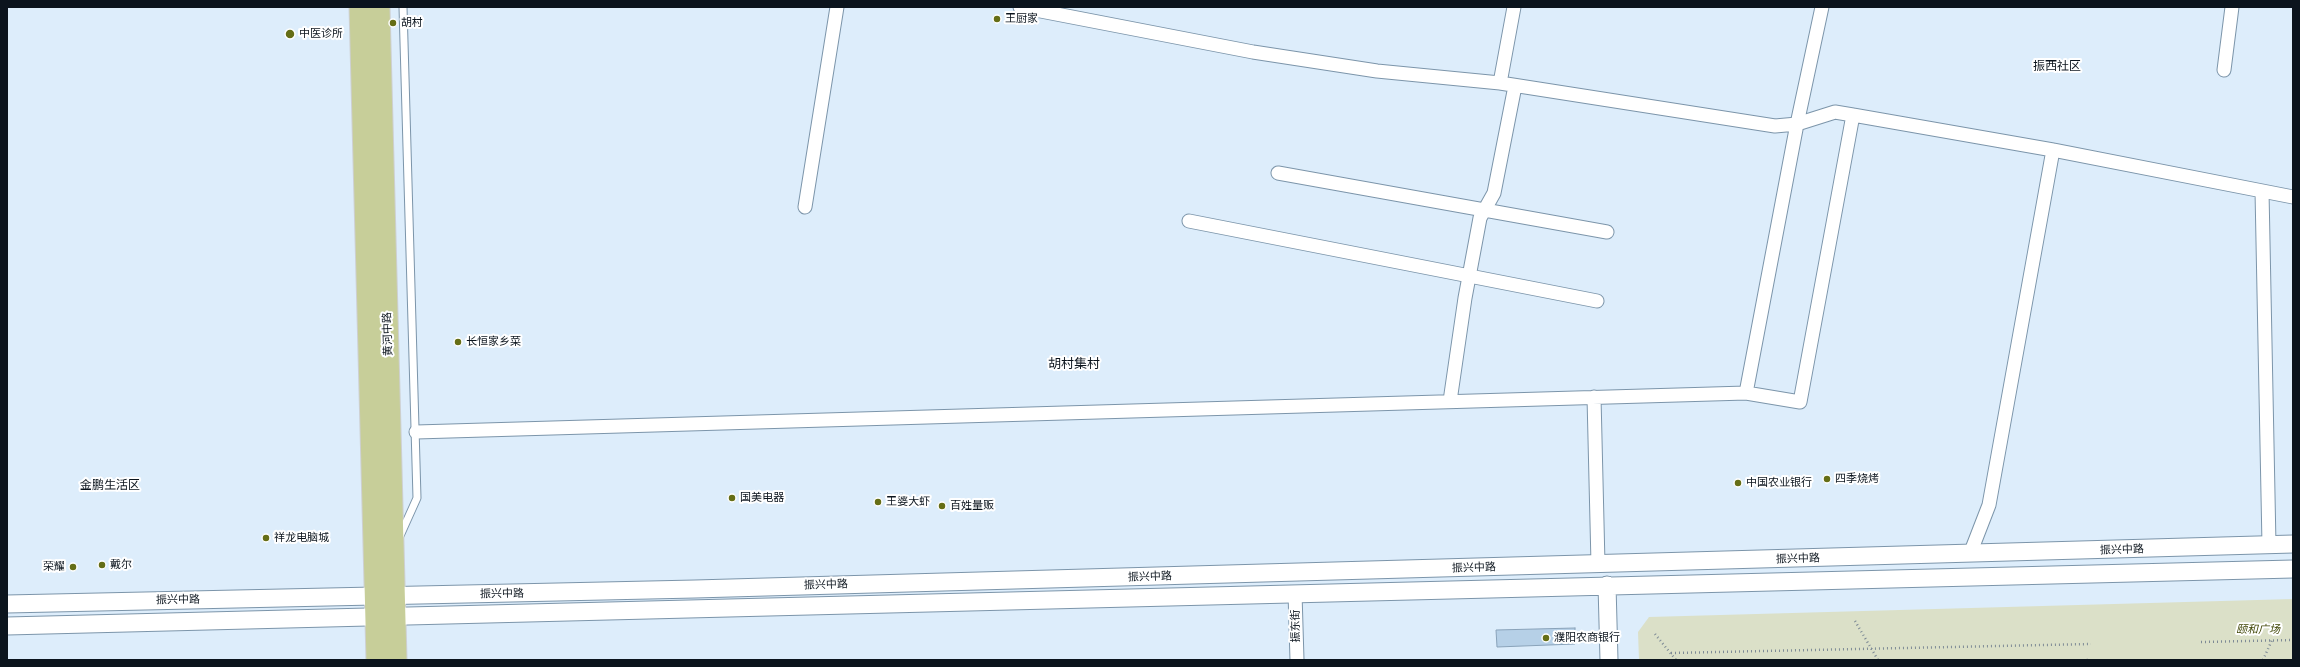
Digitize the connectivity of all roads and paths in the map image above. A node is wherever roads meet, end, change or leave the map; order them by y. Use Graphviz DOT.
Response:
graph roads {
  1 [pos="360,7"];
  2 [pos="379,7"];
  3 [pos="403,7"];
  4 [pos="837,7"];
  5 [pos="1020,7"];
  6 [pos="1514,7"];
  7 [pos="1822,7"];
  8 [pos="2232,7"];
  9 [pos="2224,70"];
  10 [pos="1500,83"];
  11 [pos="1516,86"];
  12 [pos="1853,115"];
  13 [pos="1797,124"];
  14 [pos="2053,150"];
  15 [pos="1278,173"];
  16 [pos="2262,191"];
  17 [pos="2293,197"];
  18 [pos="805,207"];
  19 [pos="1484,210"];
  20 [pos="1189,221"];
  21 [pos="1607,232"];
  22 [pos="1469,276"];
  23 [pos="1597,301"];
  24 [pos="1746,393"];
  25 [pos="1594,397"];
  26 [pos="1450,401"];
  27 [pos="416,432"];
  28 [pos="2293,544"];
  29 [pos="2270,545"];
  30 [pos="393,551"];
  31 [pos="1970,554"];
  32 [pos="1598,564"];
  33 [pos="2293,569"];
  34 [pos="1607,585"];
  35 [pos="1296,593"];
  36 [pos="7,604"];
  37 [pos="385,606"];
  38 [pos="1855,621"];
  39 [pos="7,626"];
  40 [pos="1655,634"];
  41 [pos="2272,640"];
  42 [pos="2293,640"];
  43 [pos="2201,642"];
  44 [pos="2091,644"];
  45 [pos="1870,649"];
  46 [pos="1671,653"];
  47 [pos="377,660"];
  48 [pos="396,660"];
  49 [pos="1297,660"];
  50 [pos="1609,660"];
  51 [pos="1676,660"];
  52 [pos="1878,660"];
  53 [pos="2263,660"];
  1 -- 37 [label="main road, 黄河中路"];
  2 -- 30 [label="main road, 黄河中路"];
  3 -- 27 [label="lane"];
  4 -- 18 [label="street"];
  5 -- 10 [label="street"];
  6 -- 10 [label="street"];
  7 -- 13 [label="street"];
  8 -- 9 [label="street"];
  10 -- 11 [label="street"];
  11 -- 13 [label="street"];
  11 -- 19 [label="street"];
  12 -- 13 [label="street"];
  12 -- 14 [label="street"];
  12 -- 24 [label="street"];
  13 -- 24 [label="street"];
  14 -- 16 [label="street"];
  14 -- 31 [label="street"];
  15 -- 19 [label="street"];
  16 -- 17 [label="street"];
  16 -- 29 [label="street"];
  19 -- 21 [label="street"];
  19 -- 22 [label="street"];
  20 -- 22 [label="street"];
  22 -- 23 [label="street"];
  22 -- 26 [label="street"];
  24 -- 25 [label="street"];
  25 -- 26 [label="street"];
  25 -- 32 [label="street"];
  26 -- 27 [label="street"];
  27 -- 30 [label="lane"];
  28 -- 29 [label="street, 振兴中路"];
  29 -- 31 [label="street, 振兴中路"];
  30 -- 37 [label="main road, 黄河中路"];
  31 -- 32 [label="street, 振兴中路"];
  32 -- 37 [label="street, 振兴中路"];
  33 -- 34 [label="street, 振兴中路"];
  34 -- 35 [label="street, 振兴中路"];
  34 -- 50 [label="street"];
  35 -- 37 [label="street, 振兴中路"];
  35 -- 49 [label="street, 振东街"];
  36 -- 37 [label="street, 振兴中路"];
  37 -- 39 [label="street, 振兴中路"];
  37 -- 47 [label="main road, 黄河中路"];
  37 -- 48 [label="main road, 黄河中路"];
  38 -- 45 [label="path"];
  40 -- 46 [label="path"];
  41 -- 42 [label="path"];
  41 -- 43 [label="path"];
  41 -- 53 [label="path"];
  44 -- 45 [label="path"];
  45 -- 46 [label="path"];
  45 -- 52 [label="path"];
  46 -- 51 [label="path"];
}
